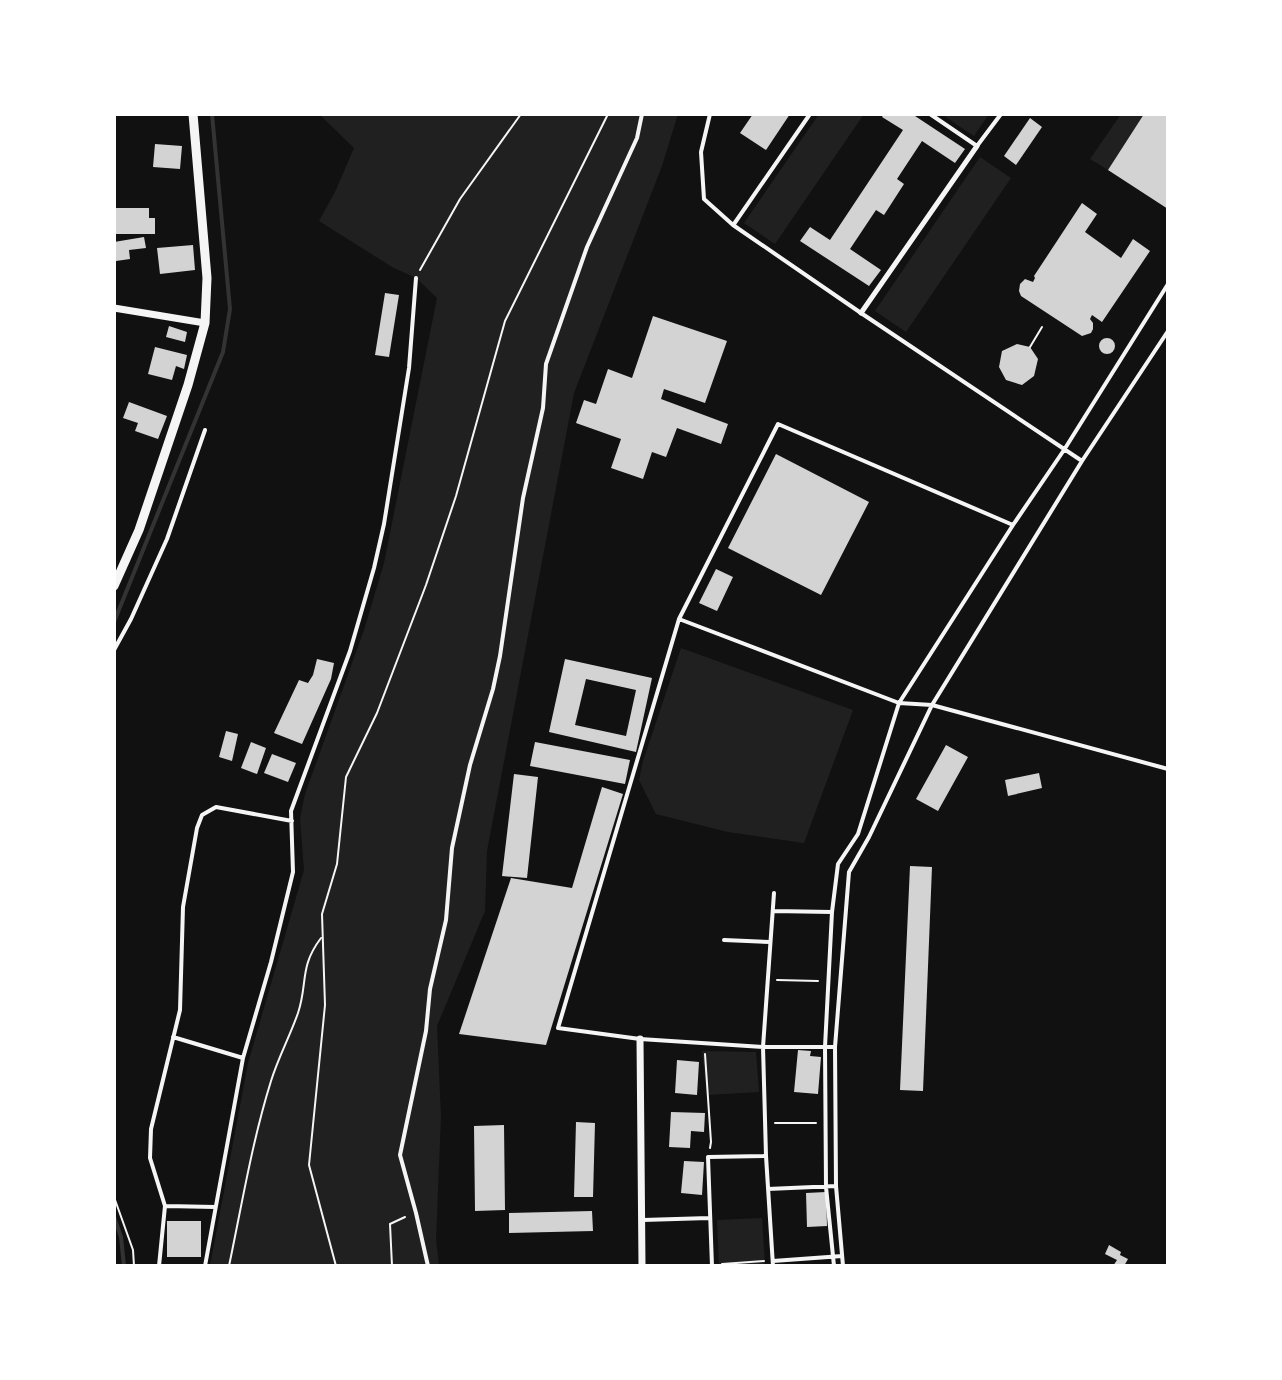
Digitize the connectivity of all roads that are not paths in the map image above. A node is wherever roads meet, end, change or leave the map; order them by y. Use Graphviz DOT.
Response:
graph roads {
  1 [pos="193,114"];
  2 [pos="642,114"];
  3 [pos="710,114"];
  4 [pos="810,114"];
  5 [pos="930,114"];
  6 [pos="1001,114"];
  7 [pos="977,146"];
  8 [pos="733,225"];
  9 [pos="416,278"];
  10 [pos="1168,284"];
  11 [pos="114,308"];
  12 [pos="861,313"];
  13 [pos="205,323"];
  14 [pos="1168,331"];
  15 [pos="205,430"];
  16 [pos="1064,450"];
  17 [pos="1082,461"];
  18 [pos="1013,525"];
  19 [pos="114,586"];
  20 [pos="679,619"];
  21 [pos="114,650"];
  22 [pos="899,703"];
  23 [pos="932,705"];
  24 [pos="1168,769"];
  25 [pos="292,821"];
  26 [pos="774,893"];
  27 [pos="773,911"];
  28 [pos="832,912"];
  29 [pos="724,940"];
  30 [pos="770,942"];
  31 [pos="173,1037"];
  32 [pos="640,1039"];
  33 [pos="763,1047"];
  34 [pos="825,1047"];
  35 [pos="835,1047"];
  36 [pos="243,1058"];
  37 [pos="766,1156"];
  38 [pos="836,1186"];
  39 [pos="826,1187"];
  40 [pos="768,1189"];
  41 [pos="165,1206"];
  42 [pos="215,1207"];
  43 [pos="709,1218"];
  44 [pos="641,1220"];
  45 [pos="842,1256"];
  46 [pos="833,1257"];
  47 [pos="773,1263"];
  48 [pos="712,1265"];
  49 [pos="159,1266"];
  50 [pos="205,1266"];
  51 [pos="428,1266"];
  52 [pos="642,1266"];
  53 [pos="834,1266"];
  54 [pos="843,1266"];
  1 -- 13 [label="street"];
  2 -- 51 [label="lane"];
  3 -- 8 [label="lane"];
  4 -- 8 [label="lane"];
  5 -- 7 [label="lane"];
  6 -- 7 [label="lane"];
  7 -- 12 [label="street"];
  8 -- 12 [label="lane"];
  9 -- 25 [label="lane"];
  10 -- 16 [label="lane"];
  11 -- 13 [label="street"];
  12 -- 16 [label="lane"];
  13 -- 19 [label="street"];
  14 -- 17 [label="lane"];
  15 -- 21 [label="lane"];
  16 -- 17 [label="lane"];
  16 -- 18 [label="lane"];
  17 -- 23 [label="lane"];
  18 -- 20 [label="lane"];
  18 -- 22 [label="lane"];
  20 -- 22 [label="lane"];
  20 -- 32 [label="lane"];
  22 -- 23 [label="lane"];
  22 -- 28 [label="lane"];
  23 -- 24 [label="lane"];
  23 -- 35 [label="lane"];
  25 -- 31 [label="lane"];
  25 -- 36 [label="lane"];
  26 -- 27 [label="lane"];
  27 -- 28 [label="lane"];
  27 -- 30 [label="lane"];
  28 -- 34 [label="lane"];
  29 -- 30 [label="lane"];
  30 -- 33 [label="lane"];
  31 -- 36 [label="lane"];
  31 -- 41 [label="lane"];
  32 -- 33 [label="lane"];
  32 -- 44 [label="street"];
  33 -- 34 [label="lane"];
  33 -- 37 [label="lane"];
  34 -- 35 [label="lane"];
  34 -- 39 [label="lane"];
  35 -- 38 [label="lane"];
  36 -- 42 [label="lane"];
  37 -- 40 [label="lane"];
  37 -- 43 [label="lane"];
  38 -- 39 [label="lane"];
  38 -- 45 [label="lane"];
  39 -- 40 [label="lane"];
  39 -- 46 [label="lane"];
  40 -- 47 [label="lane"];
  41 -- 42 [label="lane"];
  41 -- 49 [label="lane"];
  42 -- 50 [label="lane"];
  43 -- 44 [label="lane"];
  43 -- 48 [label="lane"];
  44 -- 52 [label="street"];
  45 -- 46 [label="lane"];
  45 -- 54 [label="lane"];
  46 -- 47 [label="lane"];
  46 -- 53 [label="lane"];
}
